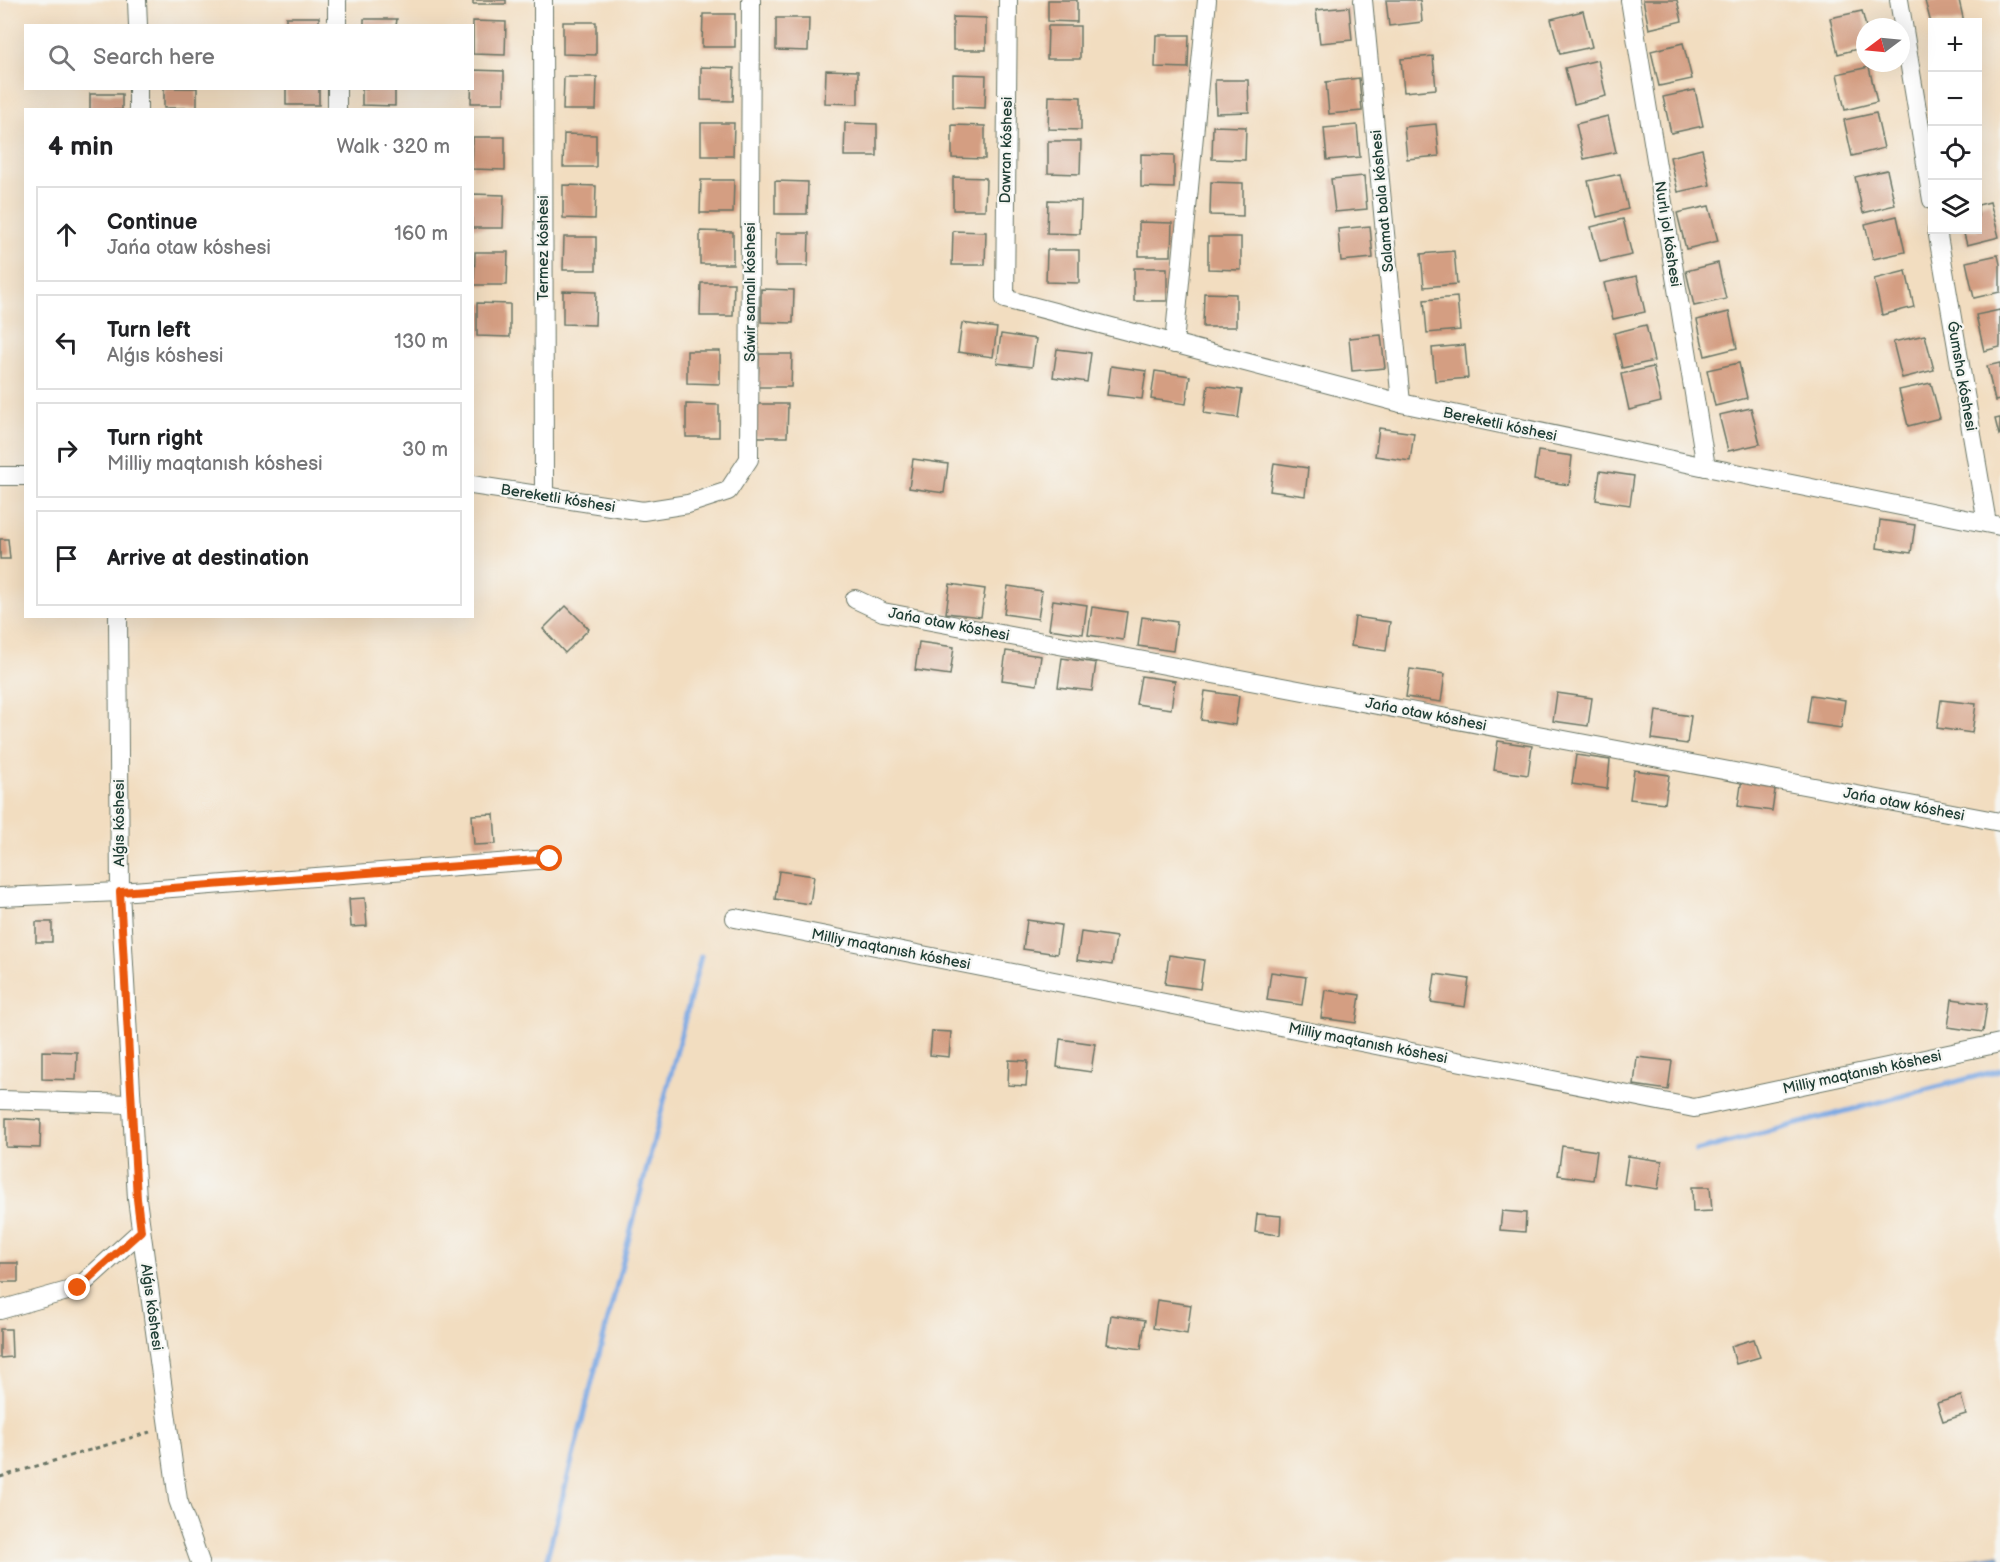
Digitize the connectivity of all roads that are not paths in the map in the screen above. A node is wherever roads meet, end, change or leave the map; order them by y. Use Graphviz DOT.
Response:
graph roads {
  1 [pos="137,0"];
  2 [pos="337,0"];
  3 [pos="543,0"];
  4 [pos="751,0"];
  5 [pos="1008,0"];
  6 [pos="1207,0"];
  7 [pos="1363,0"];
  8 [pos="1630,0"];
  9 [pos="1899,0"];
  10 [pos="138,24"];
  11 [pos="337,24"];
  12 [pos="138,90"];
  13 [pos="337,90"];
  14 [pos="138,108"];
  15 [pos="337,108"];
  16 [pos="1929,180"];
  17 [pos="1938,234"];
  18 [pos="1005,299"];
  19 [pos="1174,344"];
  20 [pos="1401,403"];
  21 [pos="1706,467"];
  22 [pos="0,476"];
  23 [pos="24,476"];
  24 [pos="474,485"];
  25 [pos="544,496"];
  26 [pos="643,511"];
  27 [pos="1994,524"];
  28 [pos="855,599"];
  29 [pos="118,618"];
  30 [pos="2000,822"];
  31 [pos="550,859"];
  32 [pos="120,892"];
  33 [pos="0,897"];
  34 [pos="735,918"];
  35 [pos="2000,1043"];
  36 [pos="0,1100"];
  37 [pos="132,1104"];
  38 [pos="141,1231"];
  39 [pos="0,1310"];
  40 [pos="200,1562"];
  1 -- 10 [label="street"];
  2 -- 11 [label="street"];
  3 -- 25 [label="street, Termez kóshesi"];
  4 -- 26 [label="street, Sáwir samalı kóshesi"];
  5 -- 18 [label="street, Dawran kóshesi"];
  6 -- 19 [label="street"];
  7 -- 20 [label="street, Salamat bala kóshesi"];
  8 -- 21 [label="street, Nurlı jol kóshesi"];
  9 -- 16 [label="street"];
  12 -- 14 [label="street"];
  13 -- 15 [label="street"];
  17 -- 27 [label="street, Ǵumsha kóshesi"];
  18 -- 19 [label="street, Bereketli kóshesi"];
  19 -- 20 [label="street, Bereketli kóshesi"];
  20 -- 21 [label="street, Bereketli kóshesi"];
  21 -- 27 [label="street, Bereketli kóshesi"];
  22 -- 23 [label="street"];
  24 -- 25 [label="street, Bereketli kóshesi"];
  25 -- 26 [label="street, Bereketli kóshesi"];
  28 -- 30 [label="street, Jańa otaw kóshesi"];
  29 -- 32 [label="street, Alǵıs kóshesi"];
  31 -- 32 [label="street"];
  32 -- 33 [label="street"];
  32 -- 37 [label="street, Alǵıs kóshesi"];
  34 -- 35 [label="street, Milliy maqtanısh kóshesi"];
  36 -- 37 [label="street"];
  37 -- 38 [label="street, Alǵıs kóshesi"];
  38 -- 39 [label="street"];
  38 -- 40 [label="street, Alǵıs kóshesi"];
}
